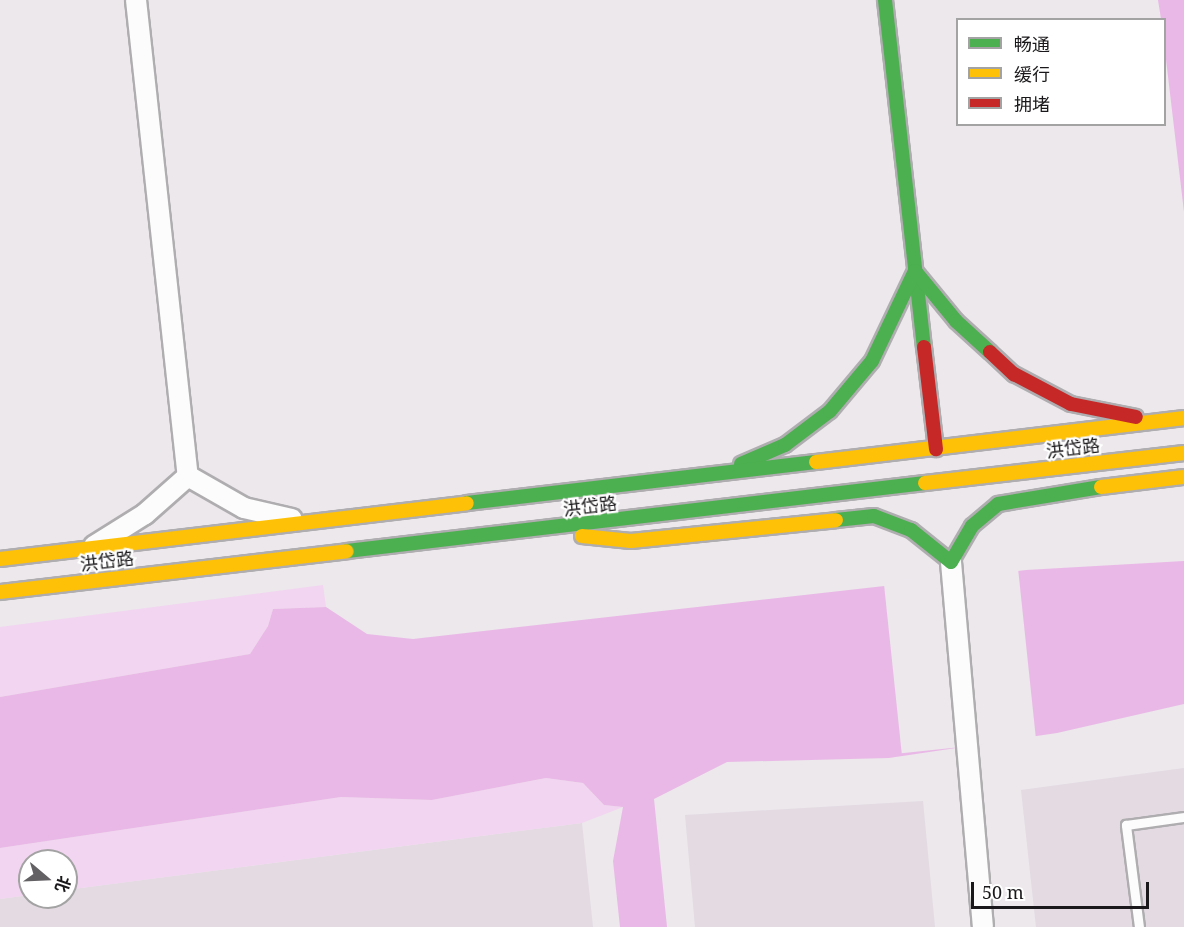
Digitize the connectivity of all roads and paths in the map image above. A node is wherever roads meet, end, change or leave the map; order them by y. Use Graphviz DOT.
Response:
graph roads {
  1 [pos="136,0"];
  2 [pos="885,0"];
  3 [pos="915,271"];
  4 [pos="1184,418"];
  5 [pos="1161,421"];
  6 [pos="936,449"];
  7 [pos="1184,453"];
  8 [pos="188,476"];
  9 [pos="714,476"];
  10 [pos="1184,477"];
  11 [pos="310,523"];
  12 [pos="536,530"];
  13 [pos="89,549"];
  14 [pos="0,559"];
  15 [pos="951,562"];
  16 [pos="0,592"];
  17 [pos="1184,817"];
  18 [pos="983,927"];
  19 [pos="1139,927"];
  1 -- 8 [label="street"];
  2 -- 3 [label="main road"];
  3 -- 5 [label="main road"];
  3 -- 6 [label="main road"];
  3 -- 9 [label="main road"];
  4 -- 5 [label="main road"];
  5 -- 6 [label="main road"];
  6 -- 9 [label="main road"];
  7 -- 12 [label="main road, 洪岱路"];
  8 -- 11 [label="street"];
  8 -- 13 [label="street"];
  9 -- 11 [label="main road"];
  10 -- 15 [label="main road"];
  11 -- 13 [label="main road"];
  12 -- 15 [label="main road"];
  12 -- 16 [label="main road, 洪岱路"];
  13 -- 14 [label="main road"];
  15 -- 18 [label="street"];
  17 -- 19 [label="lane"];
}
